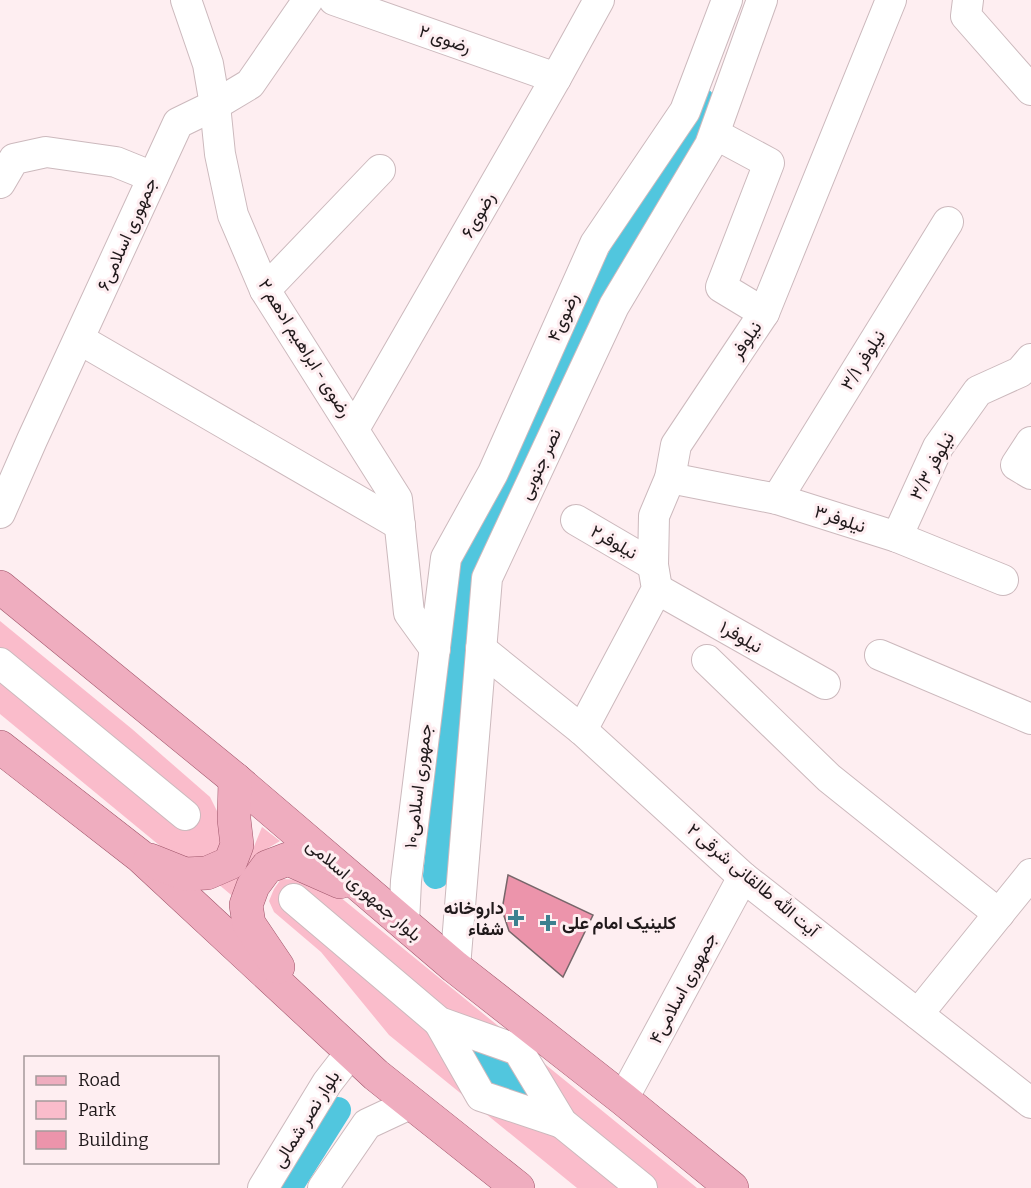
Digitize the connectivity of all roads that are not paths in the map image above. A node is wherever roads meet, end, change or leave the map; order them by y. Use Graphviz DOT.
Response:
graph roads {
  1 [pos="186,0"];
  2 [pos="308,0"];
  3 [pos="334,0"];
  4 [pos="599,0"];
  5 [pos="727,0"];
  6 [pos="762,0"];
  7 [pos="891,0"];
  8 [pos="968,0"];
  9 [pos="556,78"];
  10 [pos="1031,90"];
  11 [pos="215,105"];
  12 [pos="715,134"];
  13 [pos="380,170"];
  14 [pos="153,177"];
  15 [pos="0,183"];
  16 [pos="948,222"];
  17 [pos="266,290"];
  18 [pos="764,313"];
  19 [pos="79,339"];
  20 [pos="1031,359"];
  21 [pos="354,429"];
  22 [pos="1031,442"];
  23 [pos="1031,474"];
  24 [pos="670,478"];
  25 [pos="777,499"];
  26 [pos="0,513"];
  27 [pos="576,520"];
  28 [pos="400,525"];
  29 [pos="897,537"];
  30 [pos="655,577"];
  31 [pos="1003,580"];
  32 [pos="0,587"];
  33 [pos="482,649"];
  34 [pos="441,650"];
  35 [pos="880,655"];
  36 [pos="707,660"];
  37 [pos="0,663"];
  38 [pos="825,684"];
  39 [pos="1031,719"];
  40 [pos="582,730"];
  41 [pos="0,747"];
  42 [pos="234,779"];
  43 [pos="184,815"];
  44 [pos="140,856"];
  45 [pos="1031,874"];
  46 [pos="743,877"];
  47 [pos="375,897"];
  48 [pos="294,899"];
  49 [pos="999,914"];
  50 [pos="404,924"];
  51 [pos="455,967"];
  52 [pos="918,1014"];
  53 [pos="313,1016"];
  54 [pos="439,1022"];
  55 [pos="351,1052"];
  56 [pos="623,1099"];
  57 [pos="1031,1102"];
  58 [pos="412,1103"];
  59 [pos="562,1123"];
  60 [pos="263,1188"];
  61 [pos="323,1188"];
  62 [pos="518,1188"];
  63 [pos="642,1188"];
  64 [pos="732,1188"];
  1 -- 11 [label="street, رضوی - ابراهیم ادهم ۲"];
  2 -- 11 [label="street, جمهوری اسلامی۶"];
  3 -- 9 [label="street, رضوی ۲"];
  4 -- 9 [label="street, رضوی۶"];
  5 -- 34 [label="street, رضوی۴"];
  6 -- 12 [label="street, نصر جنوبی"];
  7 -- 18 [label="street, نیلوفر"];
  8 -- 10 [label="street"];
  9 -- 21 [label="street, رضوی۶"];
  11 -- 14 [label="street, جمهوری اسلامی۶"];
  11 -- 17 [label="street, رضوی - ابراهیم ادهم ۲"];
  12 -- 18 [label="street"];
  12 -- 33 [label="street, نصر جنوبی"];
  13 -- 17 [label="street"];
  14 -- 15 [label="street"];
  14 -- 19 [label="street, جمهوری اسلامی۶"];
  16 -- 25 [label="street, نیلوفر ۳/۱"];
  17 -- 21 [label="street, رضوی - ابراهیم ادهم ۲"];
  18 -- 24 [label="street, نیلوفر"];
  19 -- 26 [label="street, جمهوری اسلامی۶"];
  19 -- 28 [label="street"];
  20 -- 29 [label="street, نیلوفر ۳/۳"];
  21 -- 28 [label="street, رضوی - ابراهیم ادهم ۲"];
  22 -- 23 [label="street"];
  24 -- 25 [label="street, نیلوفر۳"];
  24 -- 30 [label="street, نیلوفر"];
  25 -- 29 [label="street, نیلوفر۳"];
  27 -- 30 [label="street, نیلوفر۲"];
  28 -- 34 [label="street, رضوی - ابراهیم ادهم ۲"];
  29 -- 31 [label="street, نیلوفر۳"];
  30 -- 38 [label="street, نیلوفر۱"];
  30 -- 40 [label="street, نیلوفر"];
  32 -- 42 [label="main road, بلوار جمهوری اسلامی"];
  33 -- 34 [label="street"];
  33 -- 40 [label="street, آیت الله طالقانی شرقی ۲"];
  33 -- 51 [label="street, نصر جنوبی"];
  34 -- 50 [label="street, جمهوری اسلامی۱۰"];
  35 -- 39 [label="street"];
  36 -- 49 [label="street"];
  37 -- 43 [label="street"];
  40 -- 46 [label="street, آیت الله طالقانی شرقی ۲"];
  41 -- 44 [label="main road"];
  42 -- 44 [label="main road"];
  42 -- 47 [label="main road, بلوار جمهوری اسلامی"];
  44 -- 53 [label="main road"];
  45 -- 49 [label="street"];
  46 -- 52 [label="street, آیت الله طالقانی شرقی ۲"];
  46 -- 56 [label="street, جمهوری اسلامی۴"];
  47 -- 50 [label="main road, بلوار جمهوری اسلامی"];
  47 -- 53 [label="main road"];
  48 -- 54 [label="street"];
  49 -- 52 [label="street"];
  50 -- 51 [label="main road, بلوار جمهوری اسلامی"];
  51 -- 56 [label="main road, بلوار جمهوری اسلامی"];
  52 -- 57 [label="street, آیت الله طالقانی شرقی ۲"];
  53 -- 55 [label="main road"];
  54 -- 59 [label="street"];
  54 -- 59 [label="street"];
  55 -- 58 [label="main road"];
  55 -- 60 [label="street, بلوار نصر شمالی"];
  56 -- 64 [label="main road, بلوار جمهوری اسلامی"];
  58 -- 61 [label="street"];
  58 -- 62 [label="main road"];
  59 -- 63 [label="street"];
}
